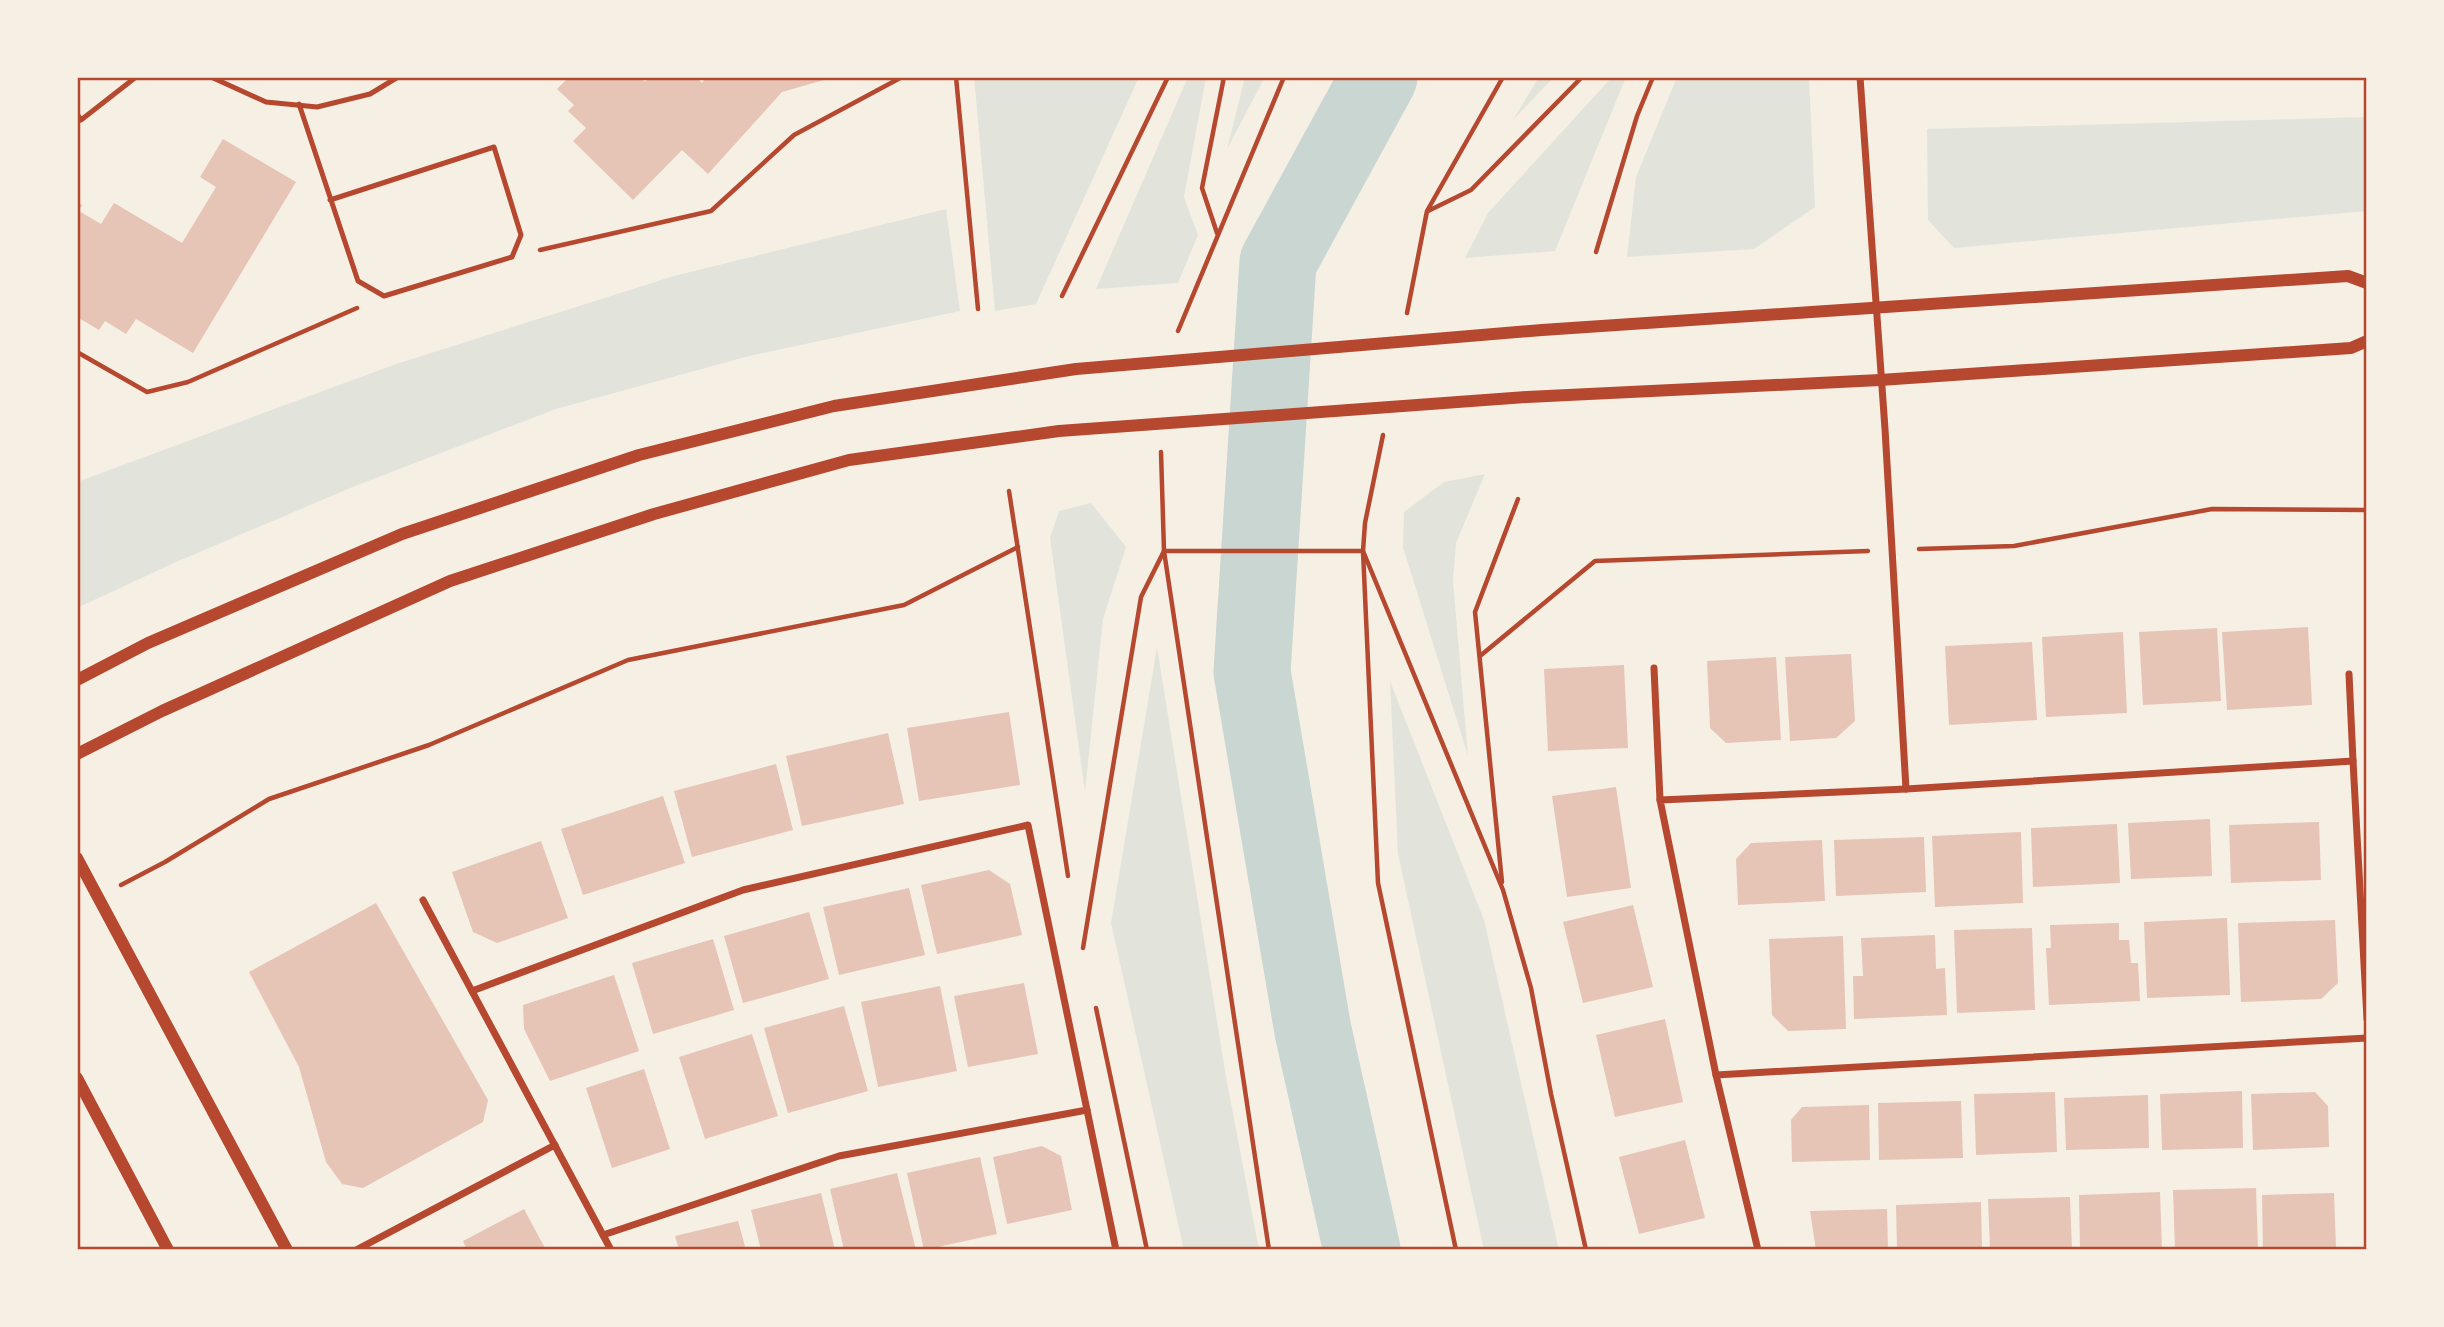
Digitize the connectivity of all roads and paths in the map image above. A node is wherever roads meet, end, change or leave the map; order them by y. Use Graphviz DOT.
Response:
graph roads {
  1 [pos="136,77"];
  2 [pos="211,77"];
  3 [pos="398,77"];
  4 [pos="902,77"];
  5 [pos="956,77"];
  6 [pos="1168,77"];
  7 [pos="1224,77"];
  8 [pos="1284,77"];
  9 [pos="1503,77"];
  10 [pos="1581,77"];
  11 [pos="1653,77"];
  12 [pos="1860,77"];
  13 [pos="299,104"];
  14 [pos="77,114"];
  15 [pos="330,200"];
  16 [pos="1427,211"];
  17 [pos="1217,234"];
  18 [pos="1596,252"];
  19 [pos="512,257"];
  20 [pos="2367,283"];
  21 [pos="384,296"];
  22 [pos="1062,296"];
  23 [pos="978,309"];
  24 [pos="1875,309"];
  25 [pos="1406,320"];
  26 [pos="1175,337"];
  27 [pos="2367,341"];
  28 [pos="77,352"];
  29 [pos="1880,380"];
  30 [pos="1384,428"];
  31 [pos="1161,443"];
  32 [pos="1009,491"];
  33 [pos="1518,499"];
  34 [pos="1018,547"];
  35 [pos="1164,551"];
  36 [pos="1363,551"];
  37 [pos="1654,668"];
  38 [pos="2349,674"];
  39 [pos="77,680"];
  40 [pos="77,754"];
  41 [pos="2353,761"];
  42 [pos="1906,789"];
  43 [pos="1660,800"];
  44 [pos="77,858"];
  45 [pos="1069,880"];
  46 [pos="1503,890"];
  47 [pos="98,897"];
  48 [pos="423,900"];
  49 [pos="1080,934"];
  50 [pos="1083,948"];
  51 [pos="1086,961"];
  52 [pos="472,991"];
  53 [pos="1094,1000"];
  54 [pos="2367,1019"];
  55 [pos="2367,1038"];
  56 [pos="1716,1075"];
  57 [pos="77,1078"];
  58 [pos="1087,1110"];
  59 [pos="555,1145"];
  60 [pos="603,1235"];
  61 [pos="168,1250"];
  62 [pos="287,1250"];
  63 [pos="356,1250"];
  64 [pos="611,1250"];
  65 [pos="1116,1250"];
  66 [pos="1147,1250"];
  67 [pos="1269,1250"];
  68 [pos="1456,1250"];
  69 [pos="1586,1250"];
  70 [pos="1758,1250"];
  1 -- 14 [label="lane"];
  2 -- 13 [label="lane"];
  3 -- 13 [label="lane"];
  4 -- 19 [label="path"];
  5 -- 23 [label="path"];
  6 -- 22 [label="path"];
  7 -- 17 [label="path"];
  8 -- 17 [label="path"];
  9 -- 16 [label="path"];
  10 -- 16 [label="path"];
  11 -- 18 [label="path"];
  12 -- 24 [label="street"];
  13 -- 15 [label="lane"];
  15 -- 19 [label="lane"];
  15 -- 21 [label="lane"];
  16 -- 25 [label="path"];
  17 -- 26 [label="path"];
  19 -- 21 [label="lane"];
  20 -- 24 [label="street"];
  21 -- 28 [label="path"];
  24 -- 29 [label="street"];
  24 -- 39 [label="street"];
  27 -- 29 [label="street"];
  29 -- 40 [label="street"];
  29 -- 42 [label="street"];
  30 -- 36 [label="path"];
  31 -- 35 [label="path"];
  32 -- 34 [label="path"];
  33 -- 46 [label="path"];
  34 -- 45 [label="path"];
  34 -- 47 [label="path"];
  35 -- 36 [label="path"];
  35 -- 50 [label="path"];
  35 -- 67 [label="path"];
  36 -- 46 [label="path"];
  36 -- 68 [label="path"];
  37 -- 43 [label="street"];
  38 -- 41 [label="street"];
  41 -- 42 [label="street"];
  41 -- 54 [label="street"];
  42 -- 43 [label="street"];
  43 -- 56 [label="street"];
  44 -- 47 [label="street"];
  46 -- 69 [label="path"];
  47 -- 62 [label="street"];
  48 -- 52 [label="street"];
  49 -- 50 [label="path"];
  50 -- 51 [label="path"];
  52 -- 58 [label="street"];
  52 -- 59 [label="street"];
  53 -- 66 [label="path"];
  55 -- 56 [label="street"];
  56 -- 70 [label="street"];
  57 -- 61 [label="street"];
  58 -- 60 [label="street"];
  58 -- 65 [label="street"];
  59 -- 60 [label="street"];
  59 -- 63 [label="street"];
  60 -- 64 [label="street"];
}
